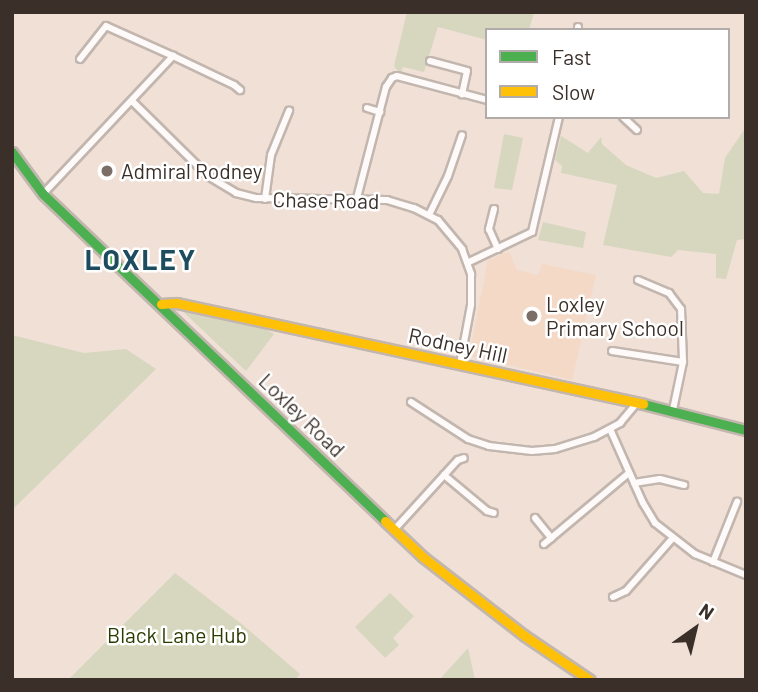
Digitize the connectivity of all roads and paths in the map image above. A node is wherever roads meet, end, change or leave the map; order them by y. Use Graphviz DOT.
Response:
graph roads {
  1 [pos="173,56"];
  2 [pos="80,59"];
  3 [pos="430,61"];
  4 [pos="240,90"];
  5 [pos="462,94"];
  6 [pos="485,100"];
  7 [pos="132,101"];
  8 [pos="368,108"];
  9 [pos="289,111"];
  10 [pos="380,112"];
  11 [pos="559,119"];
  12 [pos="625,119"];
  13 [pos="636,130"];
  14 [pos="462,135"];
  15 [pos="12,152"];
  16 [pos="43,194"];
  17 [pos="357,198"];
  18 [pos="265,199"];
  19 [pos="494,209"];
  20 [pos="429,215"];
  21 [pos="498,249"];
  22 [pos="469,262"];
  23 [pos="638,280"];
  24 [pos="160,304"];
  25 [pos="612,351"];
  26 [pos="683,362"];
  27 [pos="460,364"];
  28 [pos="411,402"];
  29 [pos="637,403"];
  30 [pos="673,410"];
  31 [pos="610,429"];
  32 [pos="746,430"];
  33 [pos="464,458"];
  34 [pos="629,473"];
  35 [pos="444,475"];
  36 [pos="634,483"];
  37 [pos="684,485"];
  38 [pos="737,502"];
  39 [pos="494,513"];
  40 [pos="535,518"];
  41 [pos="394,530"];
  42 [pos="551,538"];
  43 [pos="672,539"];
  44 [pos="544,544"];
  45 [pos="713,562"];
  46 [pos="746,575"];
  47 [pos="613,597"];
  48 [pos="590,680"];
  1 -- 2 [label="street"];
  1 -- 4 [label="street"];
  1 -- 7 [label="street"];
  3 -- 5 [label="street"];
  5 -- 6 [label="street"];
  5 -- 10 [label="street"];
  7 -- 16 [label="street"];
  7 -- 18 [label="street, Chase Road"];
  8 -- 10 [label="street"];
  9 -- 18 [label="street"];
  10 -- 17 [label="street"];
  11 -- 21 [label="street"];
  12 -- 13 [label="street"];
  14 -- 20 [label="street"];
  15 -- 16 [label="main road, Loxley Road"];
  16 -- 24 [label="main road, Loxley Road"];
  17 -- 18 [label="street, Chase Road"];
  17 -- 20 [label="street, Chase Road"];
  19 -- 21 [label="street"];
  20 -- 22 [label="street, Chase Road"];
  21 -- 22 [label="street"];
  22 -- 27 [label="street, Chase Road"];
  23 -- 26 [label="street"];
  24 -- 27 [label="main road, Rodney Hill"];
  24 -- 41 [label="main road, Loxley Road"];
  25 -- 26 [label="street"];
  26 -- 30 [label="street"];
  27 -- 29 [label="main road, Rodney Hill"];
  28 -- 31 [label="street"];
  29 -- 30 [label="main road, Rodney Hill"];
  29 -- 31 [label="street"];
  30 -- 32 [label="main road, Rodney Hill"];
  31 -- 34 [label="street"];
  33 -- 35 [label="street"];
  34 -- 36 [label="street"];
  34 -- 42 [label="street"];
  35 -- 39 [label="street"];
  35 -- 41 [label="street"];
  36 -- 37 [label="street"];
  36 -- 43 [label="street"];
  38 -- 45 [label="street"];
  40 -- 42 [label="street"];
  41 -- 48 [label="main road, Loxley Road"];
  42 -- 44 [label="street"];
  43 -- 45 [label="street"];
  43 -- 47 [label="street"];
  45 -- 46 [label="street"];
}
